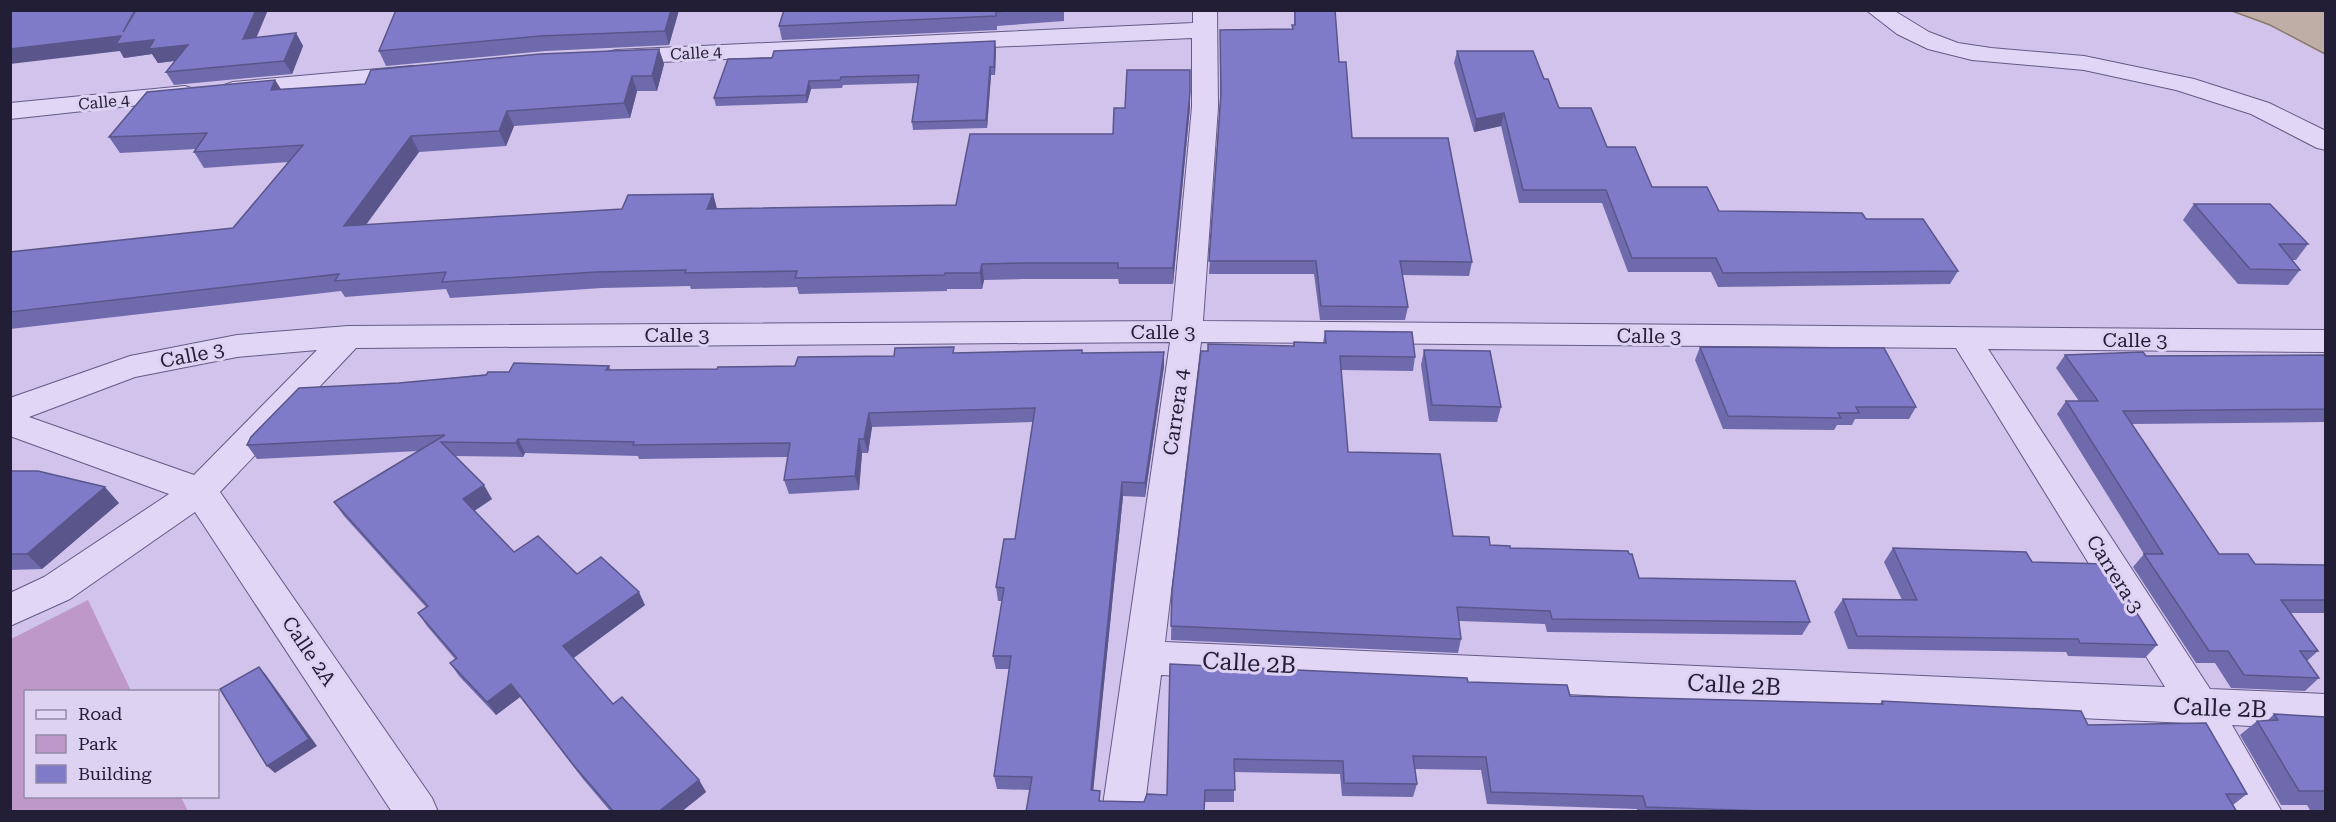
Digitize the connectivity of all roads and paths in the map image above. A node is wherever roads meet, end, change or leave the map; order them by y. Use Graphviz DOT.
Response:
graph roads {
  1 [pos="1877,10"];
  2 [pos="1204,20"];
  3 [pos="594,58"];
  4 [pos="439,70"];
  5 [pos="10,111"];
  6 [pos="2325,142"];
  7 [pos="1187,331"];
  8 [pos="348,337"];
  9 [pos="1966,339"];
  10 [pos="2325,341"];
  11 [pos="10,411"];
  12 [pos="10,423"];
  13 [pos="200,491"];
  14 [pos="10,611"];
  15 [pos="1143,658"];
  16 [pos="2199,707"];
  17 [pos="2325,712"];
  18 [pos="417,812"];
  19 [pos="1124,812"];
  20 [pos="2261,812"];
  1 -- 6 [label="street"];
  2 -- 3 [label="street, Calle 4"];
  2 -- 7 [label="street, Carrera 4"];
  4 -- 5 [label="street, Calle 4"];
  7 -- 8 [label="street, Calle 3"];
  7 -- 9 [label="street, Calle 3"];
  7 -- 15 [label="street, Carrera 4"];
  8 -- 11 [label="street, Calle 3"];
  8 -- 13 [label="street"];
  9 -- 10 [label="street, Calle 3"];
  9 -- 16 [label="street, Carrera 3"];
  12 -- 13 [label="street"];
  13 -- 14 [label="street"];
  13 -- 18 [label="street, Calle 2A"];
  15 -- 16 [label="street, Calle 2B"];
  15 -- 19 [label="street, Carrera 4"];
  16 -- 17 [label="street, Calle 2B"];
  16 -- 20 [label="street, Carrera 3"];
}
